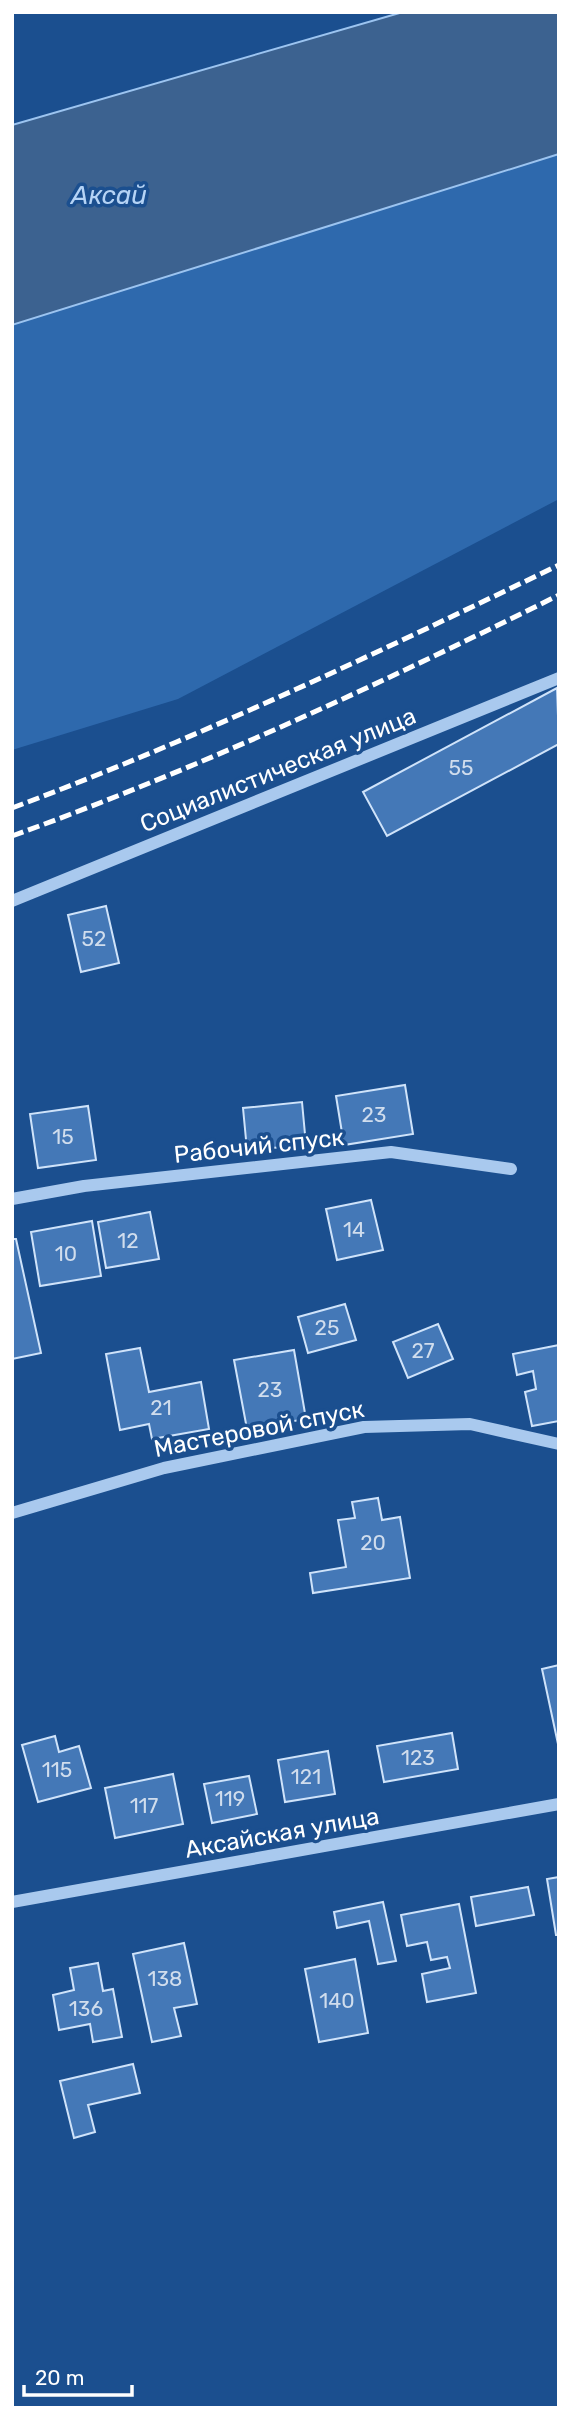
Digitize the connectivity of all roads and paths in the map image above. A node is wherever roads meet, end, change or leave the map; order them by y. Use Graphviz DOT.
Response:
graph roads {
  1 [pos="559,678"];
  2 [pos="12,901"];
  3 [pos="511,1170"];
  4 [pos="12,1199"];
  5 [pos="559,1444"];
  6 [pos="12,1513"];
  7 [pos="559,1804"];
  8 [pos="12,1902"];
  1 -- 2 [label="street, Социалистическая улица"];
  3 -- 4 [label="street, Рабочий спуск"];
  5 -- 6 [label="street, Мастеровой спуск"];
  7 -- 8 [label="street, Аксайская улица"];
}
